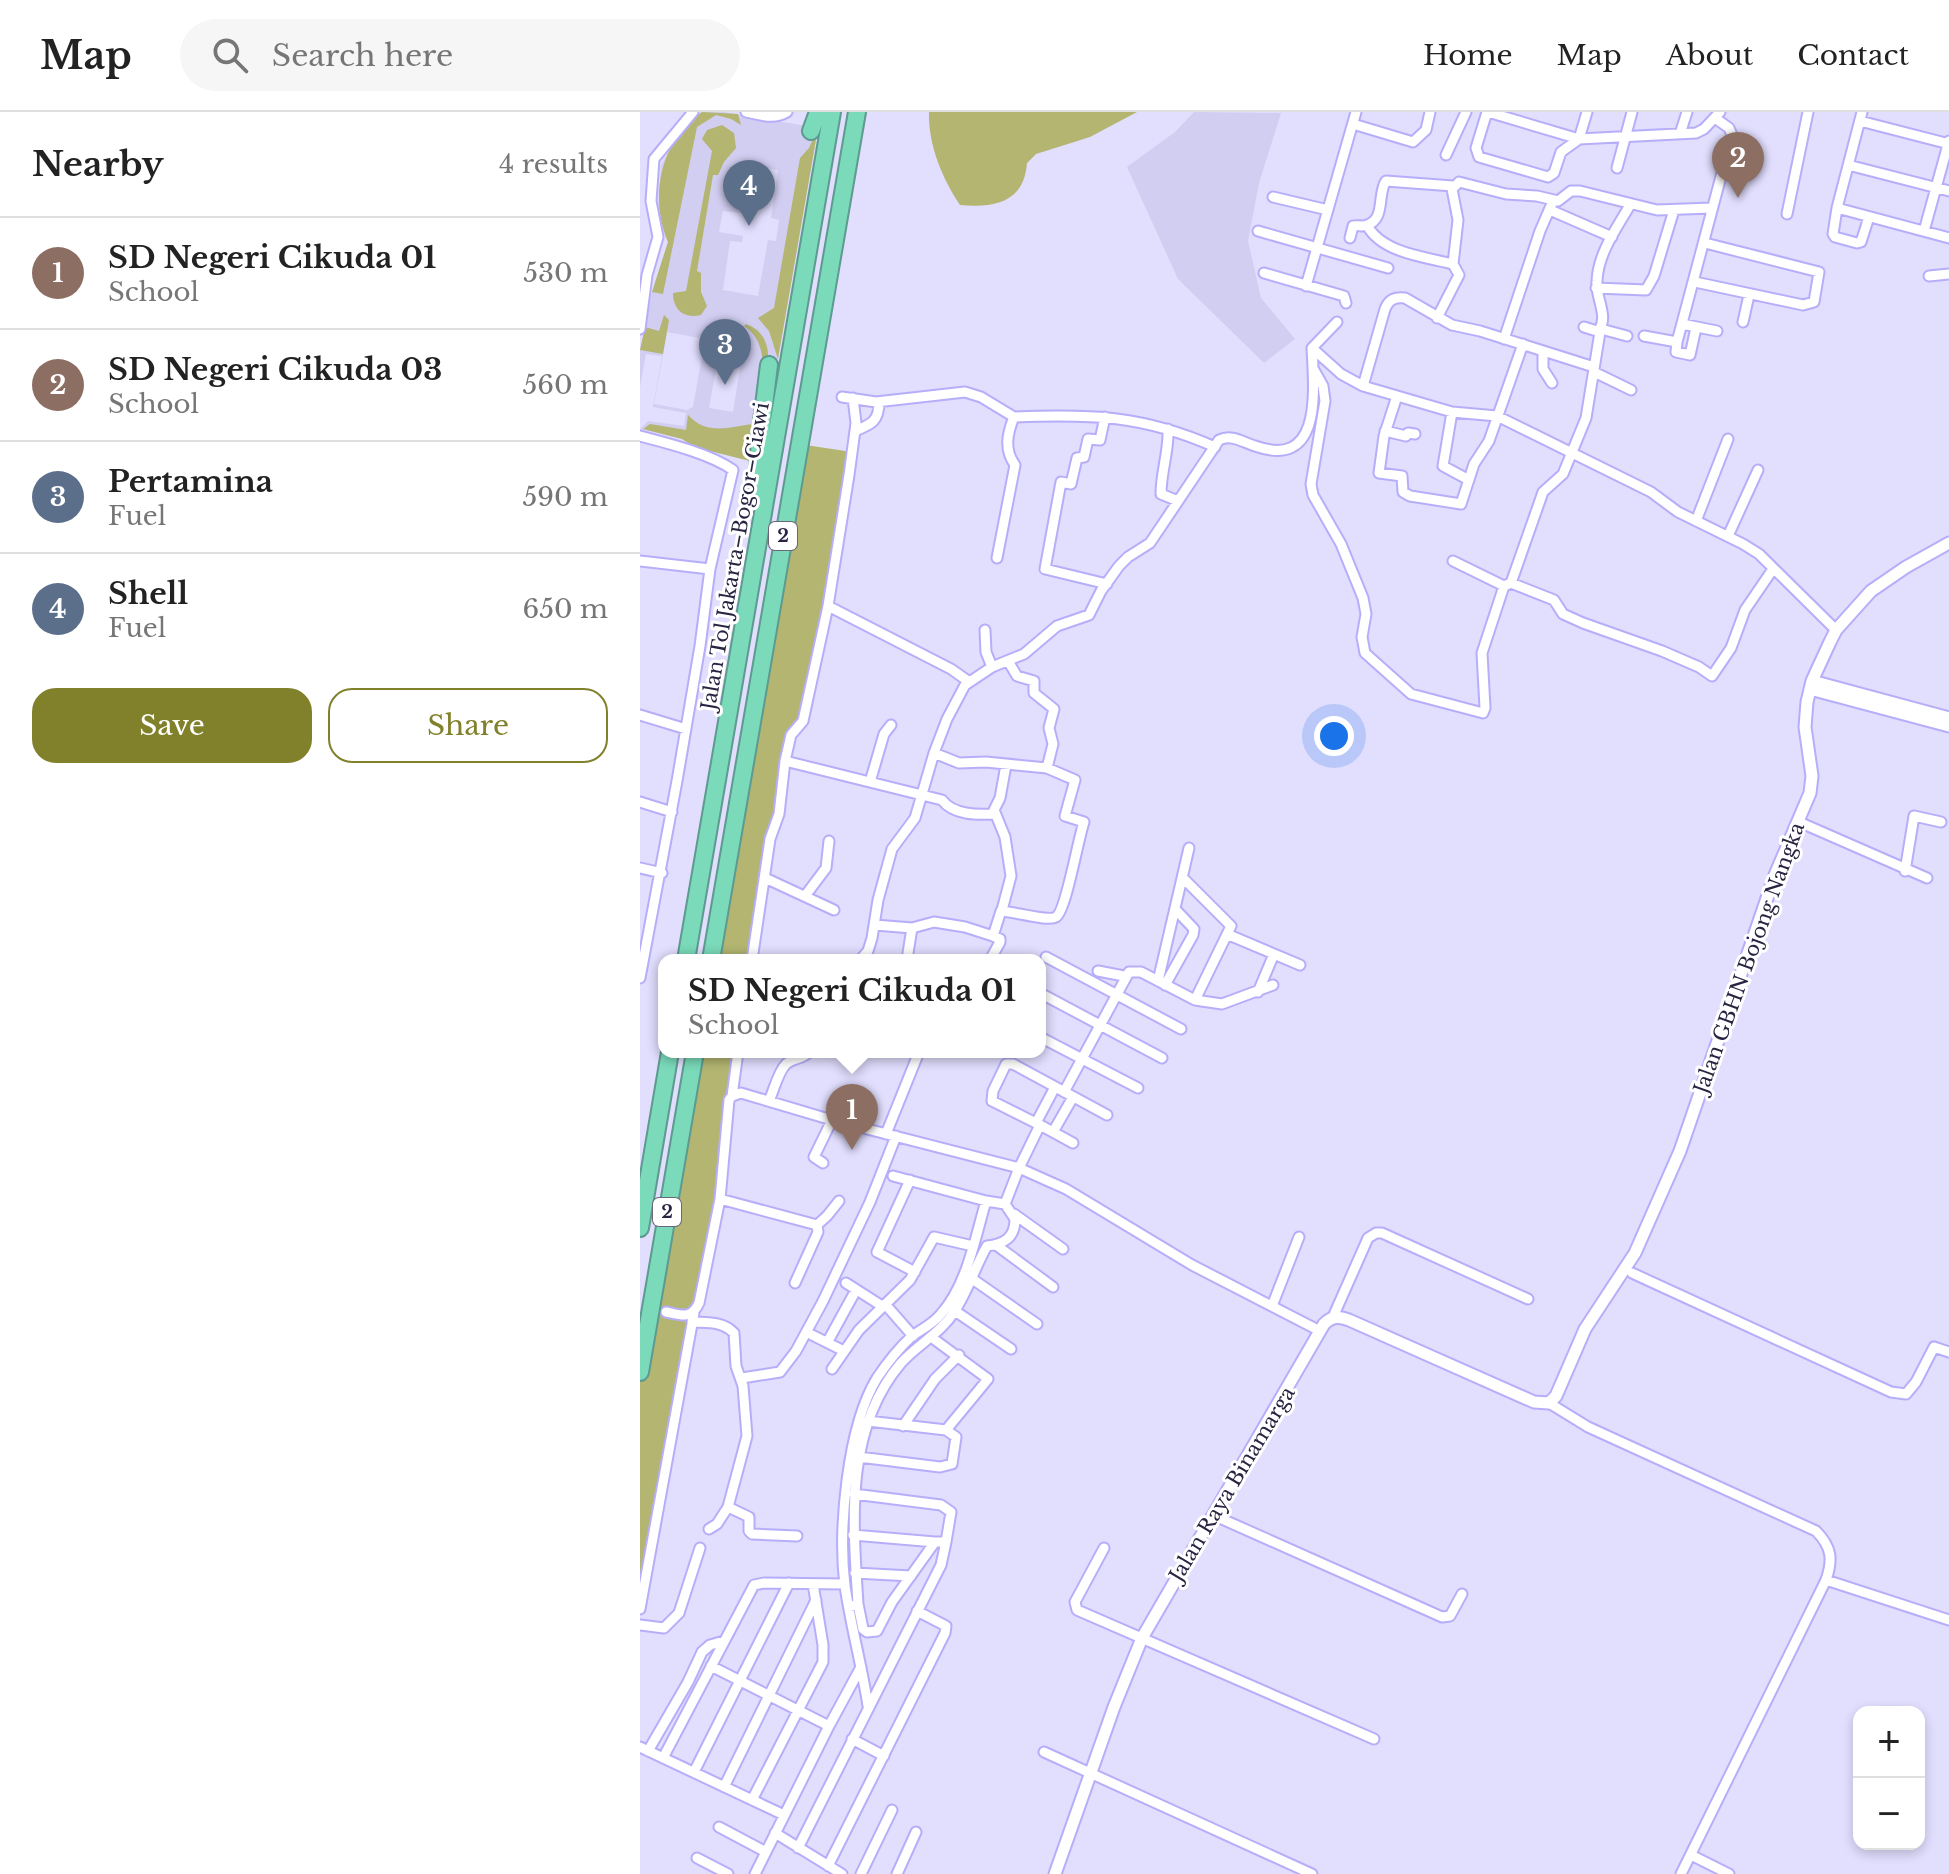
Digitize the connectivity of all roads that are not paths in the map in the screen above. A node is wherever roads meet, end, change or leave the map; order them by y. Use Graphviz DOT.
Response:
graph roads {
  1 [pos="693,112"];
  2 [pos="746,112"];
  3 [pos="787,112"];
  4 [pos="818,112"];
  5 [pos="832,112"];
  6 [pos="857,112"];
  7 [pos="1356,112"];
  8 [pos="1430,112"];
  9 [pos="1466,112"];
  10 [pos="1488,112"];
  11 [pos="1587,112"];
  12 [pos="1632,112"];
  13 [pos="1687,112"];
  14 [pos="1808,112"];
  15 [pos="1717,115"];
  16 [pos="1861,116"];
  17 [pos="1353,124"];
  18 [pos="811,131"];
  19 [pos="1680,134"];
  20 [pos="1625,137"];
  21 [pos="1579,139"];
  22 [pos="1949,143"];
  23 [pos="1446,155"];
  24 [pos="1848,165"];
  25 [pos="1617,168"];
  26 [pos="1453,186"];
  27 [pos="1937,187"];
  28 [pos="1949,191"];
  29 [pos="1273,197"];
  30 [pos="1551,205"];
  31 [pos="1630,205"];
  32 [pos="1712,208"];
  33 [pos="1837,208"];
  34 [pos="1328,210"];
  35 [pos="1674,210"];
  36 [pos="1787,214"];
  37 [pos="1869,217"];
  38 [pos="1367,225"];
  39 [pos="1258,231"];
  40 [pos="1924,231"];
  41 [pos="1612,237"];
  42 [pos="1350,238"];
  43 [pos="1949,238"];
  44 [pos="1705,243"];
  45 [pos="1317,248"];
  46 [pos="1453,264"];
  47 [pos="1388,268"];
  48 [pos="1264,273"];
  49 [pos="1949,274"];
  50 [pos="1929,276"];
  51 [pos="1695,282"];
  52 [pos="1306,286"];
  53 [pos="1596,288"];
  54 [pos="1749,295"];
  55 [pos="1346,303"];
  56 [pos="1437,318"];
  57 [pos="1337,322"];
  58 [pos="1743,322"];
  59 [pos="1682,324"];
  60 [pos="1584,327"];
  61 [pos="1696,328"];
  62 [pos="640,329"];
  63 [pos="1600,329"];
  64 [pos="1717,331"];
  65 [pos="1627,336"];
  66 [pos="1644,336"];
  67 [pos="1504,339"];
  68 [pos="1677,342"];
  69 [pos="1523,344"];
  70 [pos="1312,348"];
  71 [pos="1543,351"];
  72 [pos="769,365"];
  73 [pos="1313,368"];
  74 [pos="1594,370"];
  75 [pos="1552,383"];
  76 [pos="1363,386"];
  77 [pos="1631,390"];
  78 [pos="1397,396"];
  79 [pos="879,402"];
  80 [pos="1452,412"];
  81 [pos="1497,416"];
  82 [pos="1014,417"];
  83 [pos="1105,417"];
  84 [pos="1168,429"];
  85 [pos="855,431"];
  86 [pos="1385,431"];
  87 [pos="1415,434"];
  88 [pos="640,436"];
  89 [pos="1728,439"];
  90 [pos="1215,447"];
  91 [pos="1573,452"];
  92 [pos="1758,470"];
  93 [pos="1469,480"];
  94 [pos="1178,501"];
  95 [pos="1696,521"];
  96 [pos="1728,536"];
  97 [pos="1949,543"];
  98 [pos="997,558"];
  99 [pos="640,561"];
  100 [pos="754,561"];
  101 [pos="1453,561"];
  102 [pos="710,569"];
  103 [pos="1773,569"];
  104 [pos="1107,584"];
  105 [pos="1507,585"];
  106 [pos="828,606"];
  107 [pos="985,630"];
  108 [pos="1836,630"];
  109 [pos="1008,661"];
  110 [pos="992,667"];
  111 [pos="968,681"];
  112 [pos="1811,685"];
  113 [pos="640,715"];
  114 [pos="1949,718"];
  115 [pos="891,725"];
  116 [pos="1949,726"];
  117 [pos="686,729"];
  118 [pos="934,753"];
  119 [pos="785,761"];
  120 [pos="1006,765"];
  121 [pos="1047,768"];
  122 [pos="870,782"];
  123 [pos="921,795"];
  124 [pos="640,802"];
  125 [pos="672,812"];
  126 [pos="995,814"];
  127 [pos="1799,822"];
  128 [pos="1941,822"];
  129 [pos="829,841"];
  130 [pos="1189,848"];
  131 [pos="640,868"];
  132 [pos="1905,871"];
  133 [pos="662,873"];
  134 [pos="765,878"];
  135 [pos="1183,878"];
  136 [pos="1927,878"];
  137 [pos="805,896"];
  138 [pos="834,910"];
  139 [pos="1002,910"];
  140 [pos="1176,910"];
  141 [pos="875,925"];
  142 [pos="912,928"];
  143 [pos="1229,935"];
  144 [pos="993,936"];
  145 [pos="908,953"];
  146 [pos="687,954"];
  147 [pos="712,954"];
  148 [pos="754,954"];
  149 [pos="865,954"];
  150 [pos="993,954"];
  151 [pos="1274,954"];
  152 [pos="1046,957"];
  153 [pos="1300,965"];
  154 [pos="1098,971"];
  155 [pos="1124,976"];
  156 [pos="640,978"];
  157 [pos="1162,983"];
  158 [pos="1273,985"];
  159 [pos="1258,992"];
  160 [pos="1116,995"];
  161 [pos="1046,996"];
  162 [pos="1195,1000"];
  163 [pos="1100,1025"];
  164 [pos="1181,1029"];
  165 [pos="1046,1040"];
  166 [pos="669,1058"];
  167 [pos="694,1058"];
  168 [pos="737,1058"];
  169 [pos="803,1058"];
  170 [pos="917,1058"];
  171 [pos="1162,1058"];
  172 [pos="1083,1059"];
  173 [pos="1138,1088"];
  174 [pos="1064,1092"];
  175 [pos="732,1096"];
  176 [pos="769,1101"];
  177 [pos="1107,1115"];
  178 [pos="832,1120"];
  179 [pos="1038,1124"];
  180 [pos="1053,1132"];
  181 [pos="891,1135"];
  182 [pos="1073,1143"];
  183 [pos="823,1163"];
  184 [pos="1019,1168"];
  185 [pos="893,1176"];
  186 [pos="910,1180"];
  187 [pos="720,1199"];
  188 [pos="839,1201"];
  189 [pos="986,1201"];
  190 [pos="1005,1204"];
  191 [pos="1012,1213"];
  192 [pos="817,1225"];
  193 [pos="640,1228"];
  194 [pos="1299,1237"];
  195 [pos="996,1245"];
  196 [pos="973,1246"];
  197 [pos="1063,1249"];
  198 [pos="915,1272"];
  199 [pos="1632,1273"];
  200 [pos="971,1278"];
  201 [pos="795,1283"];
  202 [pos="846,1283"];
  203 [pos="1053,1287"];
  204 [pos="856,1290"];
  205 [pos="1528,1299"];
  206 [pos="884,1305"];
  207 [pos="1272,1306"];
  208 [pos="955,1311"];
  209 [pos="666,1312"];
  210 [pos="1333,1317"];
  211 [pos="693,1318"];
  212 [pos="1037,1324"];
  213 [pos="1320,1331"];
  214 [pos="812,1335"];
  215 [pos="913,1336"];
  216 [pos="931,1337"];
  217 [pos="828,1341"];
  218 [pos="1011,1349"];
  219 [pos="844,1351"];
  220 [pos="1949,1352"];
  221 [pos="959,1355"];
  222 [pos="832,1369"];
  223 [pos="640,1372"];
  224 [pos="742,1378"];
  225 [pos="1549,1403"];
  226 [pos="868,1421"];
  227 [pos="903,1426"];
  228 [pos="946,1430"];
  229 [pos="859,1457"];
  230 [pos="854,1494"];
  231 [pos="728,1507"];
  232 [pos="1213,1515"];
  233 [pos="709,1529"];
  234 [pos="853,1535"];
  235 [pos="797,1536"];
  236 [pos="940,1542"];
  237 [pos="700,1548"];
  238 [pos="1104,1548"];
  239 [pos="855,1573"];
  240 [pos="911,1576"];
  241 [pos="890,1577"];
  242 [pos="1826,1580"];
  243 [pos="789,1583"];
  244 [pos="813,1584"];
  245 [pos="845,1584"];
  246 [pos="1462,1594"];
  247 [pos="816,1599"];
  248 [pos="892,1602"];
  249 [pos="854,1606"];
  250 [pos="640,1609"];
  251 [pos="917,1611"];
  252 [pos="1949,1620"];
  253 [pos="640,1625"];
  254 [pos="1142,1638"];
  255 [pos="724,1641"];
  256 [pos="711,1666"];
  257 [pos="862,1666"];
  258 [pos="740,1680"];
  259 [pos="769,1696"];
  260 [pos="868,1706"];
  261 [pos="798,1710"];
  262 [pos="829,1726"];
  263 [pos="852,1739"];
  264 [pos="1374,1739"];
  265 [pos="644,1749"];
  266 [pos="1044,1752"];
  267 [pos="884,1756"];
  268 [pos="663,1758"];
  269 [pos="694,1772"];
  270 [pos="1090,1774"];
  271 [pos="724,1787"];
  272 [pos="752,1800"];
  273 [pos="892,1810"];
  274 [pos="784,1815"];
  275 [pos="719,1827"];
  276 [pos="916,1832"];
  277 [pos="775,1833"];
  278 [pos="798,1848"];
  279 [pos="766,1852"];
  280 [pos="1691,1855"];
  281 [pos="697,1858"];
  282 [pos="828,1866"];
  283 [pos="728,1874"];
  284 [pos="755,1874"];
  285 [pos="842,1874"];
  286 [pos="861,1874"];
  287 [pos="897,1874"];
  288 [pos="1055,1874"];
  289 [pos="1312,1874"];
  290 [pos="1681,1874"];
  291 [pos="1729,1874"];
  1 -- 62 [label="street"];
  2 -- 3 [label="street"];
  4 -- 18 [label="highway"];
  5 -- 100 [label="highway, Jalan Tol Jakarta–Bogor–Ciawi / 2"];
  6 -- 147 [label="highway, 2"];
  7 -- 17 [label="street"];
  8 -- 17 [label="street"];
  9 -- 23 [label="street"];
  10 -- 21 [label="street"];
  10 -- 21 [label="street"];
  11 -- 21 [label="street"];
  12 -- 20 [label="street"];
  13 -- 19 [label="street"];
  14 -- 36 [label="street"];
  15 -- 19 [label="street"];
  15 -- 32 [label="street"];
  16 -- 22 [label="street"];
  16 -- 24 [label="street"];
  17 -- 34 [label="street"];
  19 -- 20 [label="street"];
  20 -- 21 [label="street"];
  20 -- 25 [label="street"];
  22 -- 27 [label="street"];
  24 -- 27 [label="street"];
  24 -- 33 [label="street"];
  26 -- 30 [label="street"];
  26 -- 38 [label="street"];
  26 -- 46 [label="street"];
  27 -- 28 [label="street"];
  27 -- 40 [label="street"];
  29 -- 34 [label="street"];
  30 -- 31 [label="street"];
  30 -- 41 [label="street"];
  30 -- 67 [label="street"];
  31 -- 35 [label="street"];
  31 -- 41 [label="street"];
  32 -- 35 [label="street"];
  32 -- 44 [label="street"];
  33 -- 37 [label="street"];
  33 -- 37 [label="street"];
  34 -- 45 [label="street"];
  35 -- 53 [label="street"];
  37 -- 40 [label="street"];
  38 -- 42 [label="street"];
  38 -- 46 [label="street"];
  39 -- 45 [label="street"];
  40 -- 43 [label="street"];
  41 -- 53 [label="street"];
  44 -- 51 [label="street"];
  44 -- 54 [label="street"];
  45 -- 47 [label="street"];
  45 -- 52 [label="street"];
  46 -- 56 [label="street"];
  48 -- 52 [label="street"];
  49 -- 50 [label="street"];
  51 -- 54 [label="street"];
  51 -- 59 [label="street"];
  52 -- 55 [label="street"];
  53 -- 63 [label="street"];
  54 -- 58 [label="street"];
  56 -- 67 [label="street"];
  56 -- 76 [label="street"];
  57 -- 70 [label="street"];
  59 -- 61 [label="street"];
  59 -- 68 [label="street"];
  60 -- 63 [label="street"];
  61 -- 64 [label="street"];
  61 -- 68 [label="street"];
  63 -- 65 [label="street"];
  63 -- 74 [label="street"];
  66 -- 68 [label="street"];
  67 -- 69 [label="street"];
  69 -- 71 [label="street"];
  69 -- 81 [label="street"];
  70 -- 73 [label="street"];
  70 -- 76 [label="street"];
  71 -- 74 [label="street"];
  71 -- 75 [label="street"];
  72 -- 100 [label="highway"];
  73 -- 90 [label="street"];
  73 -- 105 [label="street"];
  74 -- 77 [label="street"];
  74 -- 91 [label="street"];
  76 -- 78 [label="street"];
  78 -- 80 [label="street"];
  78 -- 86 [label="street"];
  79 -- 82 [label="street"];
  79 -- 85 [label="street"];
  79 -- 85 [label="street"];
  80 -- 81 [label="street"];
  80 -- 93 [label="street"];
  81 -- 91 [label="street"];
  81 -- 93 [label="street"];
  82 -- 83 [label="street"];
  82 -- 98 [label="street"];
  83 -- 84 [label="street"];
  83 -- 104 [label="street"];
  84 -- 90 [label="street"];
  84 -- 94 [label="street"];
  85 -- 106 [label="street"];
  86 -- 87 [label="street"];
  86 -- 93 [label="street"];
  88 -- 102 [label="street"];
  89 -- 95 [label="street"];
  90 -- 94 [label="street"];
  91 -- 95 [label="street"];
  91 -- 105 [label="street"];
  92 -- 96 [label="street"];
  94 -- 104 [label="street"];
  95 -- 96 [label="street"];
  96 -- 103 [label="street"];
  97 -- 108 [label="street, Jalan GBHN Bojong Nangka"];
  99 -- 102 [label="street"];
  100 -- 146 [label="highway, Jalan Tol Jakarta–Bogor–Ciawi / 2"];
  101 -- 105 [label="street"];
  102 -- 117 [label="street"];
  103 -- 105 [label="street"];
  103 -- 108 [label="street"];
  104 -- 109 [label="street"];
  106 -- 111 [label="street"];
  106 -- 119 [label="street"];
  107 -- 110 [label="street"];
  108 -- 112 [label="street, Jalan GBHN Bojong Nangka"];
  109 -- 110 [label="street"];
  109 -- 121 [label="street"];
  110 -- 111 [label="street"];
  111 -- 118 [label="street"];
  112 -- 114 [label="street"];
  112 -- 116 [label="street"];
  112 -- 127 [label="street, Jalan GBHN Bojong Nangka"];
  113 -- 117 [label="street"];
  115 -- 122 [label="street"];
  117 -- 125 [label="street"];
  118 -- 120 [label="street"];
  118 -- 123 [label="street"];
  119 -- 122 [label="street"];
  119 -- 134 [label="street"];
  120 -- 121 [label="street"];
  120 -- 126 [label="street"];
  121 -- 139 [label="street"];
  122 -- 123 [label="street"];
  123 -- 126 [label="street"];
  123 -- 141 [label="street"];
  124 -- 125 [label="street"];
  125 -- 133 [label="street"];
  126 -- 139 [label="street"];
  127 -- 132 [label="street"];
  127 -- 225 [label="street, Jalan GBHN Bojong Nangka"];
  128 -- 132 [label="street"];
  129 -- 137 [label="street"];
  130 -- 135 [label="street"];
  131 -- 133 [label="street"];
  132 -- 136 [label="street"];
  133 -- 156 [label="street"];
  134 -- 137 [label="street"];
  134 -- 148 [label="street"];
  135 -- 140 [label="street"];
  135 -- 143 [label="street"];
  137 -- 138 [label="street"];
  139 -- 144 [label="street"];
  140 -- 157 [label="street"];
  140 -- 157 [label="street"];
  141 -- 142 [label="street"];
  141 -- 149 [label="street"];
  142 -- 144 [label="street"];
  142 -- 145 [label="street"];
  143 -- 151 [label="street"];
  143 -- 162 [label="street"];
  144 -- 150 [label="street"];
  151 -- 153 [label="street"];
  151 -- 159 [label="street"];
  152 -- 160 [label="street"];
  154 -- 155 [label="street"];
  155 -- 157 [label="street"];
  155 -- 160 [label="street"];
  157 -- 162 [label="street"];
  158 -- 159 [label="street"];
  159 -- 162 [label="street"];
  160 -- 163 [label="street"];
  160 -- 164 [label="street"];
  161 -- 163 [label="street"];
  163 -- 171 [label="street"];
  163 -- 172 [label="street"];
  165 -- 172 [label="street"];
  166 -- 193 [label="highway, 2"];
  167 -- 223 [label="highway, 2"];
  168 -- 175 [label="street"];
  169 -- 176 [label="street"];
  170 -- 181 [label="street"];
  172 -- 173 [label="street"];
  172 -- 174 [label="street"];
  174 -- 177 [label="street"];
  174 -- 179 [label="street"];
  174 -- 179 [label="street"];
  174 -- 180 [label="street"];
  175 -- 176 [label="street"];
  175 -- 187 [label="street"];
  176 -- 178 [label="street"];
  178 -- 181 [label="street"];
  178 -- 183 [label="street"];
  179 -- 180 [label="street"];
  179 -- 184 [label="street"];
  180 -- 182 [label="street"];
  181 -- 184 [label="street"];
  181 -- 224 [label="street"];
  184 -- 190 [label="street"];
  184 -- 207 [label="street"];
  185 -- 186 [label="street"];
  186 -- 189 [label="street"];
  186 -- 198 [label="street"];
  187 -- 192 [label="street"];
  187 -- 211 [label="street"];
  188 -- 192 [label="street"];
  189 -- 190 [label="street"];
  189 -- 196 [label="street"];
  190 -- 191 [label="street"];
  191 -- 195 [label="street"];
  191 -- 197 [label="street"];
  192 -- 201 [label="street"];
  194 -- 207 [label="street"];
  195 -- 200 [label="street"];
  195 -- 203 [label="street"];
  196 -- 198 [label="street"];
  196 -- 215 [label="street"];
  198 -- 206 [label="street"];
  199 -- 220 [label="street"];
  200 -- 208 [label="street"];
  200 -- 212 [label="street"];
  202 -- 204 [label="street"];
  204 -- 206 [label="street"];
  204 -- 217 [label="street"];
  205 -- 210 [label="street"];
  206 -- 215 [label="street"];
  206 -- 219 [label="street"];
  207 -- 213 [label="street"];
  208 -- 216 [label="street"];
  208 -- 218 [label="street"];
  209 -- 211 [label="street"];
  210 -- 213 [label="street, Jalan Raya Binamarga"];
  210 -- 225 [label="street"];
  211 -- 224 [label="street"];
  211 -- 250 [label="street"];
  213 -- 232 [label="street, Jalan Raya Binamarga"];
  214 -- 217 [label="street"];
  215 -- 245 [label="street"];
  216 -- 221 [label="street"];
  216 -- 226 [label="street"];
  217 -- 219 [label="street"];
  219 -- 222 [label="street"];
  221 -- 227 [label="street"];
  221 -- 228 [label="street"];
  224 -- 231 [label="street"];
  225 -- 242 [label="street"];
  226 -- 227 [label="street"];
  226 -- 229 [label="street"];
  227 -- 228 [label="street"];
  228 -- 229 [label="street"];
  229 -- 230 [label="street"];
  230 -- 234 [label="street"];
  230 -- 236 [label="street"];
  231 -- 233 [label="street"];
  231 -- 235 [label="street"];
  232 -- 246 [label="street"];
  232 -- 254 [label="street, Jalan Raya Binamarga"];
  234 -- 236 [label="street"];
  234 -- 239 [label="street"];
  236 -- 240 [label="street"];
  236 -- 251 [label="street"];
  237 -- 253 [label="street"];
  238 -- 254 [label="street"];
  239 -- 241 [label="street"];
  239 -- 249 [label="street"];
  240 -- 241 [label="street"];
  240 -- 248 [label="street"];
  241 -- 248 [label="street"];
  242 -- 252 [label="street"];
  242 -- 280 [label="street"];
  243 -- 244 [label="street"];
  243 -- 255 [label="street"];
  243 -- 258 [label="street"];
  244 -- 245 [label="street"];
  244 -- 247 [label="street"];
  245 -- 249 [label="street"];
  247 -- 259 [label="street"];
  247 -- 261 [label="street"];
  248 -- 249 [label="street"];
  249 -- 257 [label="street"];
  251 -- 260 [label="street"];
  251 -- 267 [label="street"];
  254 -- 264 [label="street"];
  254 -- 270 [label="street, Jalan Raya Binamarga"];
  255 -- 256 [label="street"];
  255 -- 265 [label="street"];
  256 -- 258 [label="street"];
  256 -- 268 [label="street"];
  257 -- 260 [label="street"];
  257 -- 262 [label="street"];
  258 -- 259 [label="street"];
  258 -- 269 [label="street"];
  259 -- 261 [label="street"];
  259 -- 271 [label="street"];
  260 -- 263 [label="street"];
  261 -- 262 [label="street"];
  261 -- 272 [label="street"];
  262 -- 274 [label="street"];
  263 -- 267 [label="street"];
  263 -- 278 [label="street"];
  265 -- 268 [label="street"];
  266 -- 270 [label="street"];
  267 -- 282 [label="street"];
  268 -- 269 [label="street"];
  269 -- 271 [label="street"];
  270 -- 288 [label="street, Jalan Raya Binamarga"];
  270 -- 289 [label="street"];
  271 -- 272 [label="street"];
  272 -- 274 [label="street"];
  273 -- 286 [label="street"];
  274 -- 277 [label="street"];
  275 -- 279 [label="street"];
  276 -- 287 [label="street"];
  277 -- 278 [label="street"];
  277 -- 279 [label="street"];
  278 -- 282 [label="street"];
  279 -- 284 [label="street"];
  280 -- 290 [label="street"];
  280 -- 291 [label="street"];
  281 -- 283 [label="street"];
  282 -- 285 [label="street"];
}
